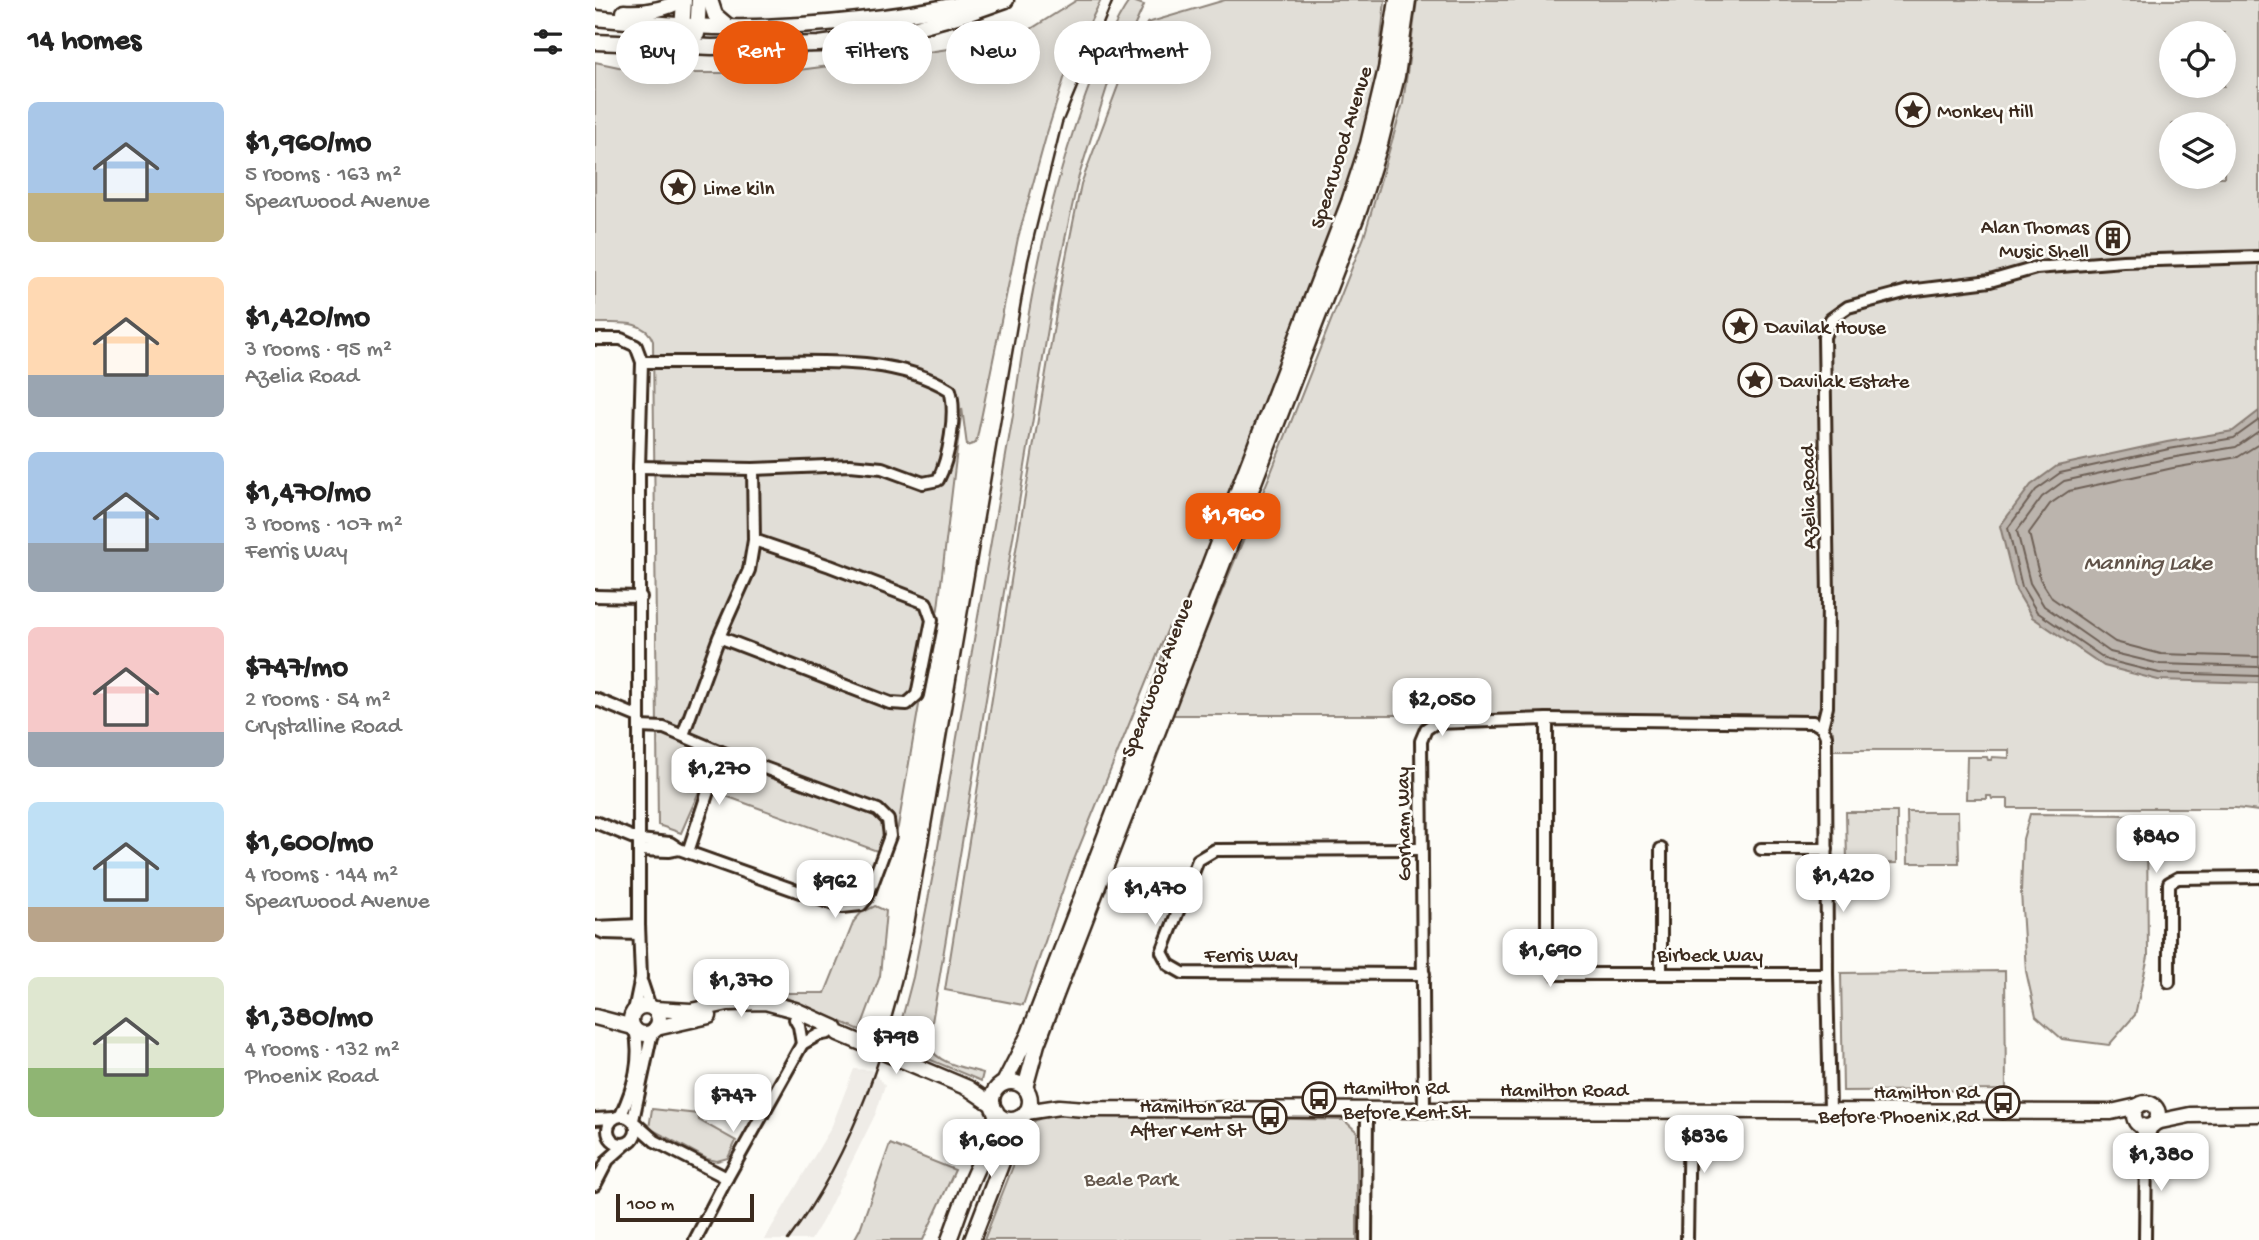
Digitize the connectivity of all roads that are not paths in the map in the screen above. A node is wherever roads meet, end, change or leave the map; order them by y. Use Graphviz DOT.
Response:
graph roads {
  1 [pos="683,0"];
  2 [pos="699,0"];
  3 [pos="710,0"];
  4 [pos="981,0"];
  5 [pos="1006,0"];
  6 [pos="1397,0"];
  7 [pos="1408,0"];
  8 [pos="595,10"];
  9 [pos="595,18"];
  10 [pos="628,21"];
  11 [pos="682,21"];
  12 [pos="698,21"];
  13 [pos="722,21"];
  14 [pos="808,24"];
  15 [pos="595,42"];
  16 [pos="616,43"];
  17 [pos="699,47"];
  18 [pos="2259,257"];
  19 [pos="595,339"];
  20 [pos="642,362"];
  21 [pos="639,467"];
  22 [pos="753,469"];
  23 [pos="754,540"];
  24 [pos="595,596"];
  25 [pos="641,597"];
  26 [pos="719,637"];
  27 [pos="595,699"];
  28 [pos="1547,719"];
  29 [pos="639,722"];
  30 [pos="1822,726"];
  31 [pos="683,735"];
  32 [pos="721,752"];
  33 [pos="595,822"];
  34 [pos="639,845"];
  35 [pos="1421,849"];
  36 [pos="1661,849"];
  37 [pos="1761,849"];
  38 [pos="1827,849"];
  39 [pos="683,850"];
  40 [pos="2259,877"];
  41 [pos="595,928"];
  42 [pos="639,929"];
  43 [pos="1424,974"];
  44 [pos="1661,974"];
  45 [pos="1827,974"];
  46 [pos="641,977"];
  47 [pos="2169,982"];
  48 [pos="652,1008"];
  49 [pos="595,1010"];
  50 [pos="595,1017"];
  51 [pos="795,1018"];
  52 [pos="634,1020"];
  53 [pos="654,1030"];
  54 [pos="833,1033"];
  55 [pos="802,1044"];
  56 [pos="1000,1087"];
  57 [pos="968,1088"];
  58 [pos="1027,1091"];
  59 [pos="1059,1107"];
  60 [pos="994,1108"];
  61 [pos="2259,1108"];
  62 [pos="1367,1110"];
  63 [pos="1424,1110"];
  64 [pos="1689,1110"];
  65 [pos="1830,1110"];
  66 [pos="2111,1112"];
  67 [pos="2259,1114"];
  68 [pos="1023,1115"];
  69 [pos="617,1117"];
  70 [pos="595,1119"];
  71 [pos="2148,1121"];
  72 [pos="635,1122"];
  73 [pos="595,1125"];
  74 [pos="610,1136"];
  75 [pos="655,1141"];
  76 [pos="629,1142"];
  77 [pos="608,1160"];
  78 [pos="727,1178"];
  79 [pos="595,1185"];
  80 [pos="695,1240"];
  81 [pos="949,1240"];
  82 [pos="972,1240"];
  83 [pos="1366,1240"];
  84 [pos="1687,1240"];
  85 [pos="2145,1240"];
  1 -- 8 [label="main road"];
  1 -- 11 [label="main road"];
  2 -- 12 [label="main road"];
  3 -- 13 [label="main road"];
  4 -- 14 [label="main road"];
  5 -- 17 [label="main road"];
  6 -- 56 [label="main road, Spearwood Avenue"];
  7 -- 58 [label="main road, Spearwood Avenue"];
  9 -- 10 [label="main road"];
  15 -- 16 [label="main road"];
  18 -- 30 [label="street, Azelia Road"];
  19 -- 20 [label="street"];
  20 -- 21 [label="street"];
  20 -- 22 [label="street"];
  21 -- 22 [label="street"];
  21 -- 25 [label="street"];
  22 -- 23 [label="street"];
  23 -- 26 [label="street"];
  23 -- 26 [label="street"];
  24 -- 25 [label="street"];
  25 -- 29 [label="street"];
  26 -- 31 [label="street"];
  27 -- 29 [label="street"];
  28 -- 30 [label="street, Gorham Way"];
  28 -- 35 [label="street, Gorham Way"];
  28 -- 44 [label="street, Birbeck Way"];
  29 -- 31 [label="street"];
  29 -- 34 [label="street"];
  30 -- 38 [label="street, Azelia Road"];
  31 -- 32 [label="street"];
  32 -- 39 [label="street"];
  32 -- 39 [label="street"];
  33 -- 34 [label="street"];
  34 -- 39 [label="street"];
  34 -- 42 [label="street"];
  35 -- 43 [label="street, Gorham Way"];
  35 -- 43 [label="street, Ferris Way"];
  36 -- 44 [label="street"];
  37 -- 38 [label="street"];
  38 -- 45 [label="street, Azelia Road"];
  40 -- 47 [label="street"];
  41 -- 42 [label="street"];
  42 -- 46 [label="street"];
  43 -- 63 [label="street, Gorham Way"];
  44 -- 45 [label="street, Birbeck Way"];
  45 -- 65 [label="street, Azelia Road"];
  46 -- 48 [label="street"];
  46 -- 52 [label="street"];
  48 -- 52 [label="main road"];
  48 -- 53 [label="main road"];
  48 -- 54 [label="main road"];
  49 -- 52 [label="main road"];
  50 -- 52 [label="main road"];
  51 -- 53 [label="main road"];
  51 -- 54 [label="main road"];
  51 -- 55 [label="street"];
  52 -- 53 [label="main road"];
  52 -- 69 [label="street"];
  53 -- 72 [label="street"];
  54 -- 55 [label="street"];
  54 -- 57 [label="main road"];
  55 -- 78 [label="street"];
  56 -- 57 [label="main road"];
  56 -- 58 [label="main road"];
  56 -- 60 [label="main road"];
  57 -- 60 [label="main road"];
  58 -- 59 [label="main road, Hamilton Road"];
  58 -- 68 [label="main road"];
  59 -- 62 [label="main road, Hamilton Road"];
  59 -- 68 [label="main road, Hamilton Road"];
  60 -- 68 [label="main road"];
  60 -- 81 [label="main road"];
  61 -- 71 [label="main road"];
  62 -- 63 [label="main road, Hamilton Road"];
  62 -- 83 [label="street"];
  63 -- 64 [label="main road, Hamilton Road"];
  64 -- 65 [label="main road, Hamilton Road"];
  64 -- 84 [label="street"];
  65 -- 66 [label="main road, Hamilton Road"];
  66 -- 71 [label="main road, Hamilton Road"];
  66 -- 71 [label="main road, Hamilton Road"];
  67 -- 71 [label="main road"];
  68 -- 82 [label="main road"];
  69 -- 70 [label="street"];
  69 -- 72 [label="street"];
  69 -- 74 [label="street"];
  71 -- 85 [label="street"];
  72 -- 75 [label="street"];
  72 -- 76 [label="street"];
  73 -- 74 [label="street"];
  74 -- 76 [label="street"];
  74 -- 77 [label="street"];
  75 -- 76 [label="street"];
  75 -- 78 [label="street"];
  76 -- 77 [label="street"];
  77 -- 79 [label="street"];
  78 -- 80 [label="street"];
}
